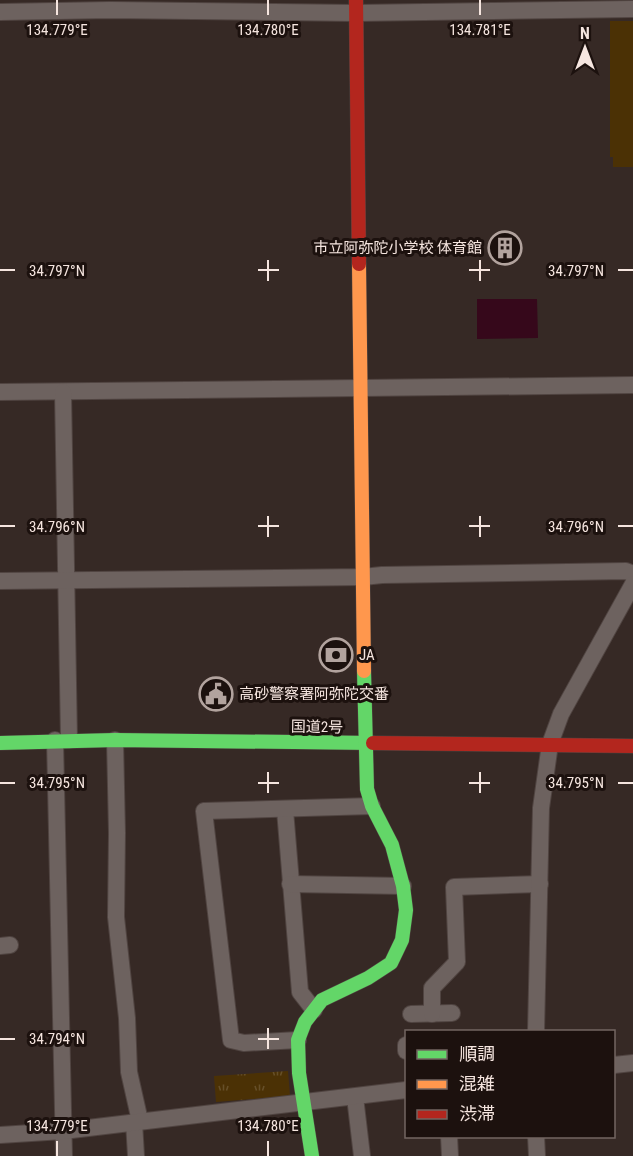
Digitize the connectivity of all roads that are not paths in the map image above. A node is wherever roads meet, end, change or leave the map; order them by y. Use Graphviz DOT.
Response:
graph roads {
  1 [pos="356,7"];
  2 [pos="633,9"];
  3 [pos="0,12"];
  4 [pos="633,385"];
  5 [pos="359,389"];
  6 [pos="0,392"];
  7 [pos="63,392"];
  8 [pos="633,574"];
  9 [pos="363,577"];
  10 [pos="0,581"];
  11 [pos="66,582"];
  12 [pos="633,584"];
  13 [pos="62,740"];
  14 [pos="115,740"];
  15 [pos="0,743"];
  16 [pos="365,744"];
  17 [pos="550,744"];
  18 [pos="633,746"];
  19 [pos="372,806"];
  20 [pos="285,810"];
  21 [pos="290,884"];
  22 [pos="540,884"];
  23 [pos="403,886"];
  24 [pos="314,1010"];
  25 [pos="452,1012"];
  26 [pos="411,1014"];
  27 [pos="432,1014"];
  28 [pos="536,1030"];
  29 [pos="298,1040"];
  30 [pos="633,1063"];
  31 [pos="615,1065"];
  32 [pos="405,1090"];
  33 [pos="355,1096"];
  34 [pos="303,1104"];
  35 [pos="137,1122"];
  36 [pos="63,1131"];
  37 [pos="0,1135"];
  38 [pos="449,1138"];
  39 [pos="536,1138"];
  40 [pos="64,1156"];
  41 [pos="136,1156"];
  42 [pos="312,1156"];
  43 [pos="362,1156"];
  44 [pos="450,1156"];
  45 [pos="537,1156"];
  1 -- 2 [label="street"];
  1 -- 3 [label="street"];
  1 -- 5 [label="main road"];
  4 -- 5 [label="street"];
  5 -- 7 [label="street"];
  5 -- 9 [label="main road"];
  6 -- 7 [label="street"];
  7 -- 11 [label="street"];
  8 -- 9 [label="street"];
  9 -- 11 [label="street"];
  9 -- 16 [label="main road"];
  10 -- 11 [label="street"];
  11 -- 13 [label="street"];
  12 -- 17 [label="street"];
  13 -- 14 [label="main road, 国道2号"];
  13 -- 15 [label="main road, 国道2号"];
  13 -- 36 [label="street"];
  14 -- 16 [label="main road, 国道2号"];
  14 -- 35 [label="street"];
  16 -- 17 [label="main road, 国道2号"];
  16 -- 19 [label="main road"];
  17 -- 18 [label="main road, 国道2号"];
  17 -- 22 [label="street"];
  19 -- 20 [label="street"];
  19 -- 23 [label="main road"];
  20 -- 21 [label="street"];
  20 -- 29 [label="street"];
  21 -- 23 [label="street"];
  21 -- 24 [label="street"];
  22 -- 27 [label="street"];
  22 -- 28 [label="street"];
  23 -- 24 [label="main road"];
  24 -- 29 [label="main road"];
  25 -- 27 [label="street"];
  26 -- 27 [label="street"];
  29 -- 34 [label="main road"];
  30 -- 31 [label="street"];
  32 -- 33 [label="street"];
  33 -- 34 [label="street"];
  33 -- 43 [label="street"];
  34 -- 35 [label="street"];
  34 -- 42 [label="main road"];
  35 -- 36 [label="street"];
  35 -- 41 [label="street"];
  36 -- 37 [label="street"];
  36 -- 40 [label="street"];
  38 -- 44 [label="street"];
  39 -- 45 [label="street"];
}
